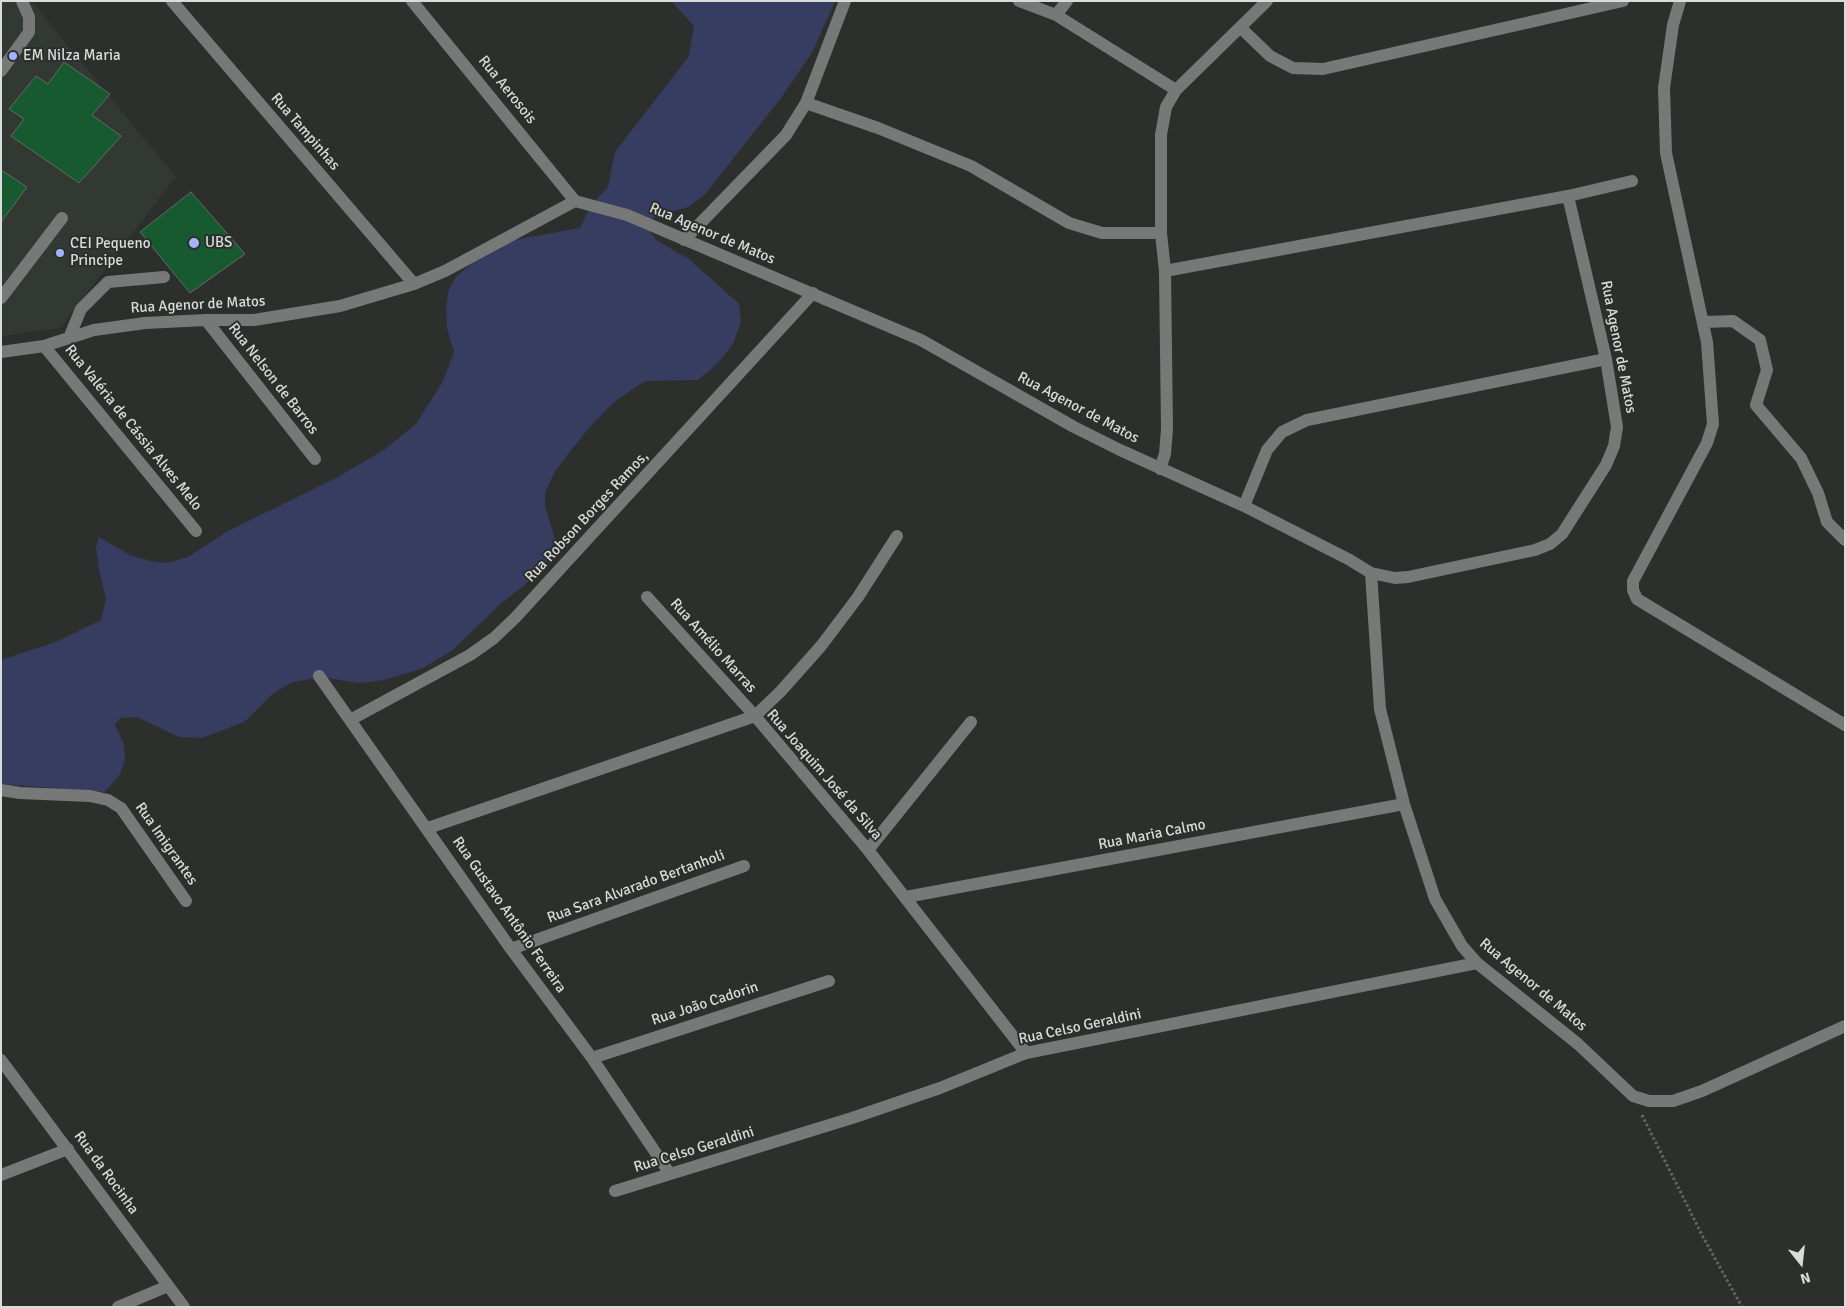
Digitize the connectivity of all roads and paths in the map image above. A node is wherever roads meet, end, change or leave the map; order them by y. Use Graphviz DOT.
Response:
graph roads {
  1 [pos="22,1"];
  2 [pos="172,1"];
  3 [pos="412,1"];
  4 [pos="845,1"];
  5 [pos="1020,1"];
  6 [pos="1067,1"];
  7 [pos="1267,1"];
  8 [pos="1623,1"];
  9 [pos="1680,1"];
  10 [pos="1601,4"];
  11 [pos="1056,15"];
  12 [pos="1241,28"];
  13 [pos="1,70"];
  14 [pos="1176,90"];
  15 [pos="806,102"];
  16 [pos="1632,181"];
  17 [pos="1568,196"];
  18 [pos="575,201"];
  19 [pos="62,218"];
  20 [pos="1162,233"];
  21 [pos="684,240"];
  22 [pos="1165,271"];
  23 [pos="164,277"];
  24 [pos="414,284"];
  25 [pos="813,293"];
  26 [pos="1,298"];
  27 [pos="206,320"];
  28 [pos="1704,322"];
  29 [pos="69,338"];
  30 [pos="44,346"];
  31 [pos="1,352"];
  32 [pos="1606,360"];
  33 [pos="315,460"];
  34 [pos="1160,469"];
  35 [pos="1244,506"];
  36 [pos="196,530"];
  37 [pos="897,536"];
  38 [pos="1845,540"];
  39 [pos="1371,573"];
  40 [pos="647,597"];
  41 [pos="319,676"];
  42 [pos="755,716"];
  43 [pos="350,720"];
  44 [pos="971,722"];
  45 [pos="1845,724"];
  46 [pos="1,790"];
  47 [pos="1404,804"];
  48 [pos="428,828"];
  49 [pos="868,850"];
  50 [pos="744,866"];
  51 [pos="906,897"];
  52 [pos="186,901"];
  53 [pos="511,949"];
  54 [pos="1478,962"];
  55 [pos="829,981"];
  56 [pos="1845,1026"];
  57 [pos="1026,1053"];
  58 [pos="592,1058"];
  59 [pos="1,1060"];
  60 [pos="1633,1096"];
  61 [pos="68,1149"];
  62 [pos="670,1174"];
  63 [pos="1,1175"];
  64 [pos="615,1192"];
  65 [pos="168,1286"];
  66 [pos="118,1307"];
  67 [pos="184,1307"];
  68 [pos="1742,1307"];
  1 -- 13 [label="street"];
  2 -- 24 [label="street, Rua Tampinhas"];
  3 -- 18 [label="street, Rua Aerosois"];
  4 -- 15 [label="street"];
  5 -- 11 [label="street"];
  6 -- 11 [label="street"];
  7 -- 12 [label="street"];
  8 -- 10 [label="street"];
  9 -- 28 [label="street"];
  10 -- 12 [label="street"];
  11 -- 14 [label="street"];
  12 -- 14 [label="street"];
  14 -- 20 [label="street"];
  15 -- 20 [label="street"];
  15 -- 21 [label="street"];
  16 -- 17 [label="street"];
  17 -- 22 [label="street"];
  17 -- 32 [label="street, Rua Agenor de Matos"];
  18 -- 21 [label="street, Rua Agenor de Matos"];
  18 -- 24 [label="street, Rua Agenor de Matos"];
  19 -- 26 [label="street"];
  20 -- 22 [label="street"];
  21 -- 25 [label="street, Rua Agenor de Matos"];
  22 -- 34 [label="street"];
  23 -- 29 [label="street"];
  24 -- 27 [label="street, Rua Agenor de Matos"];
  25 -- 34 [label="street, Rua Agenor de Matos"];
  25 -- 43 [label="street, Rua Robson Borges Ramos,"];
  27 -- 29 [label="street, Rua Agenor de Matos"];
  27 -- 33 [label="street, Rua Nelson de Barros"];
  28 -- 38 [label="street"];
  28 -- 45 [label="street"];
  29 -- 30 [label="street, Rua Agenor de Matos"];
  30 -- 31 [label="street, Rua Agenor de Matos"];
  30 -- 36 [label="street, Rua Valéria de Cássia Alves Melo"];
  32 -- 35 [label="street"];
  32 -- 39 [label="street, Rua Agenor de Matos"];
  34 -- 35 [label="street, Rua Agenor de Matos"];
  35 -- 39 [label="street, Rua Agenor de Matos"];
  37 -- 42 [label="street"];
  39 -- 47 [label="street, Rua Agenor de Matos"];
  40 -- 42 [label="street, Rua Amélio Marras"];
  41 -- 43 [label="street, Rua Gustavo Antônio Ferreira"];
  42 -- 48 [label="street, Rua Joaquim José da Silva"];
  42 -- 49 [label="street, Rua Joaquim José da Silva"];
  43 -- 48 [label="street, Rua Gustavo Antônio Ferreira"];
  44 -- 49 [label="street"];
  46 -- 52 [label="street, Rua Imigrantes"];
  47 -- 51 [label="street, Rua Maria Calmo"];
  47 -- 54 [label="street, Rua Agenor de Matos"];
  48 -- 53 [label="street, Rua Gustavo Antônio Ferreira"];
  49 -- 51 [label="street, Rua Joaquim José da Silva"];
  50 -- 53 [label="street, Rua Sara Alvarado Bertanholi"];
  51 -- 57 [label="street, Rua Joaquim José da Silva"];
  53 -- 58 [label="street, Rua Gustavo Antônio Ferreira"];
  54 -- 57 [label="street, Rua Celso Geraldini"];
  54 -- 60 [label="street, Rua Agenor de Matos"];
  55 -- 58 [label="street, Rua João Cadorin"];
  56 -- 60 [label="street"];
  57 -- 62 [label="street, Rua Celso Geraldini"];
  58 -- 62 [label="street, Rua Gustavo Antônio Ferreira"];
  59 -- 61 [label="street, Rua da Rocinha"];
  60 -- 68 [label="path"];
  61 -- 63 [label="street"];
  61 -- 65 [label="street, Rua da Rocinha"];
  62 -- 64 [label="street, Rua Celso Geraldini"];
  65 -- 66 [label="street"];
  65 -- 67 [label="street, Rua da Rocinha"];
}
